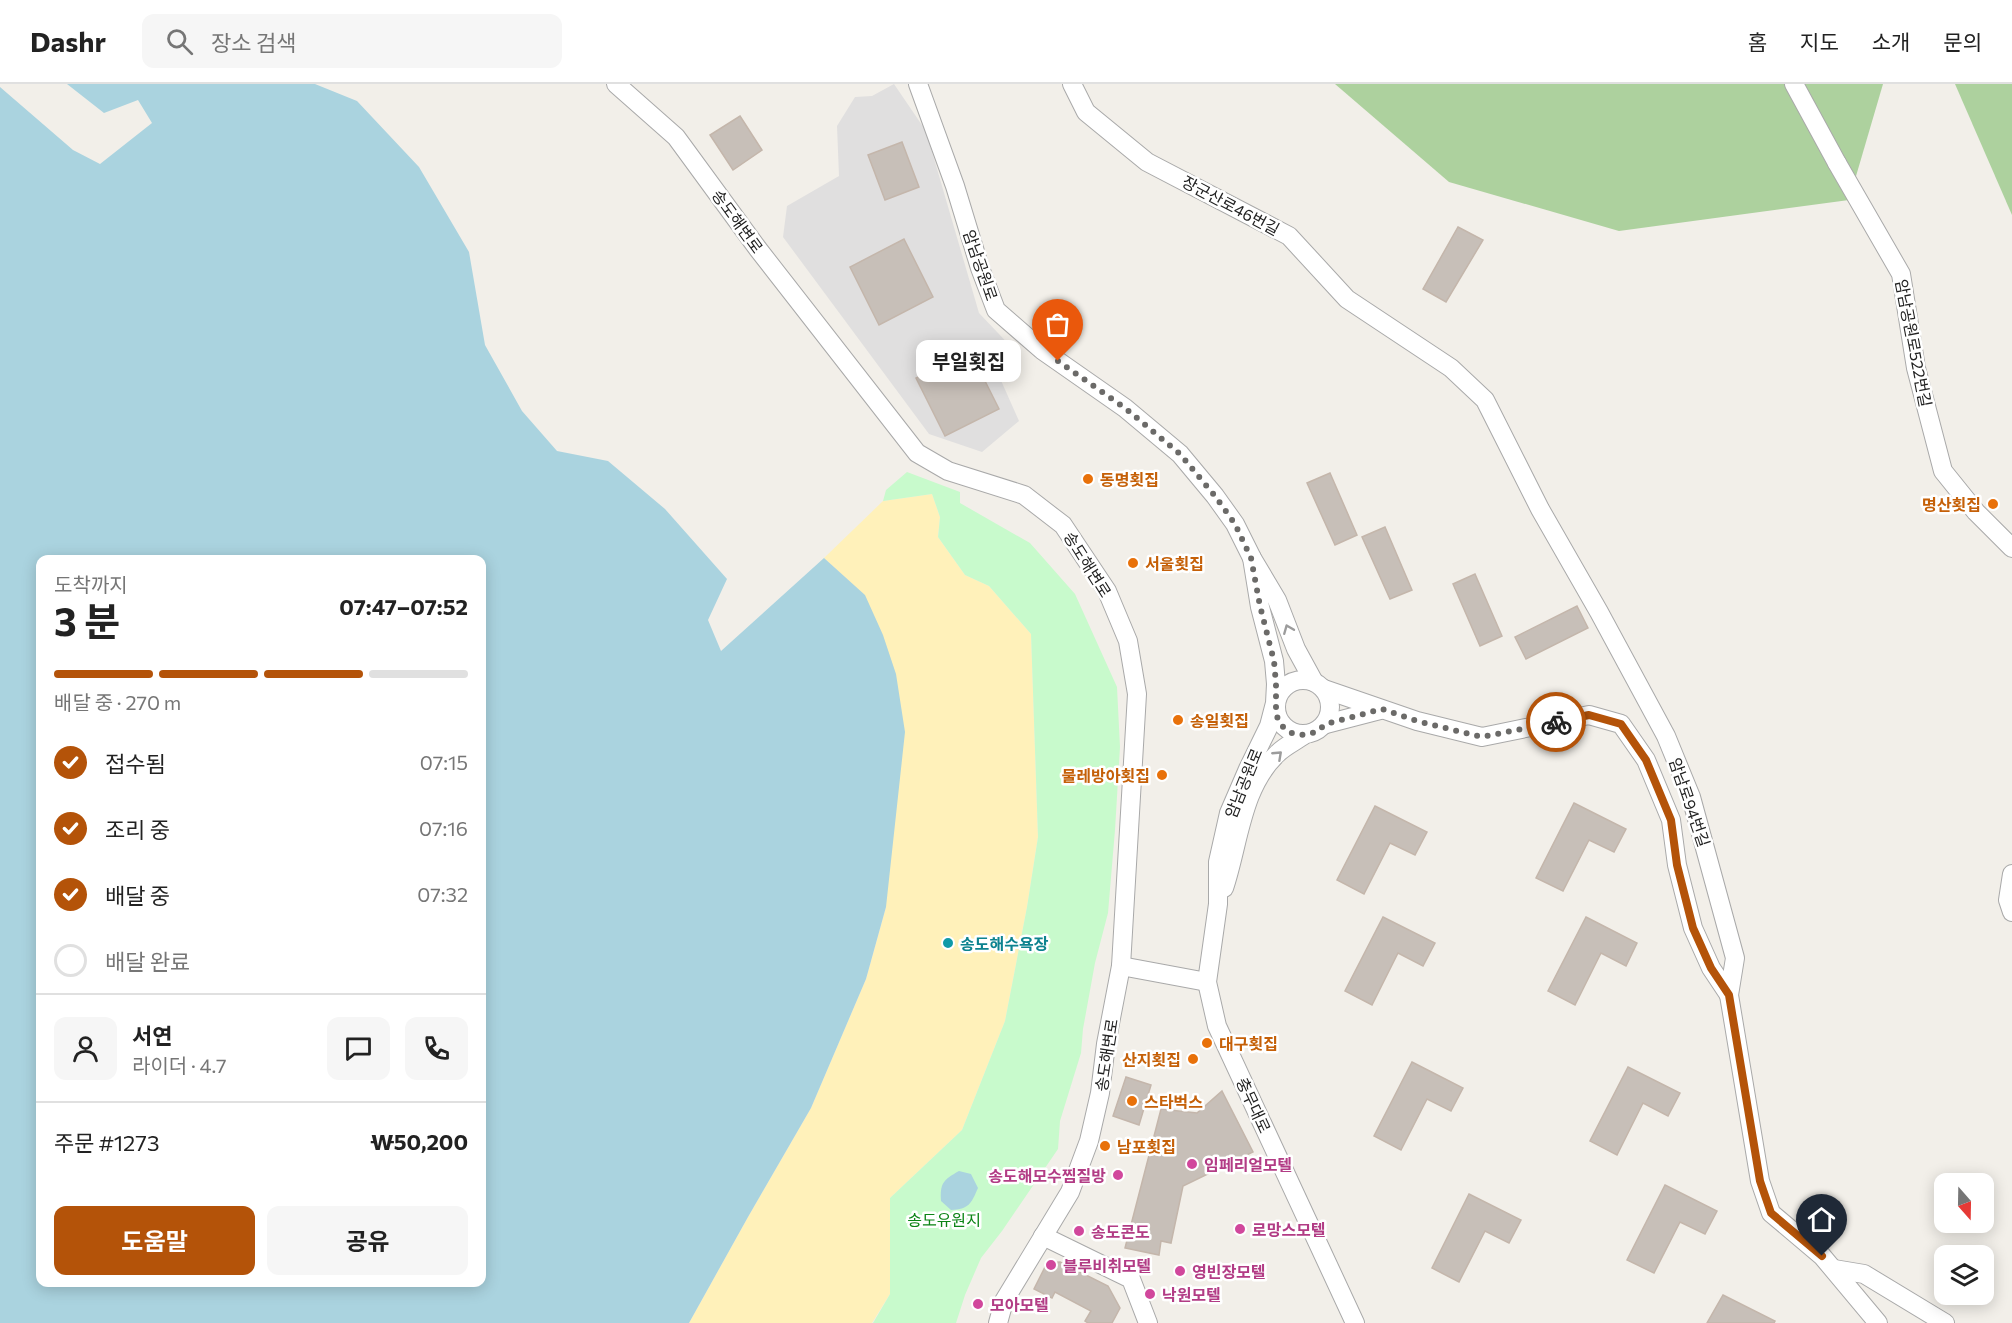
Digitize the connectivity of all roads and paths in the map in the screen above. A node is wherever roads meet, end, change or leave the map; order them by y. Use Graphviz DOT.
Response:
graph roads {
  1 [pos="616,84"];
  2 [pos="918,84"];
  3 [pos="1072,84"];
  4 [pos="1794,84"];
  5 [pos="1498,428"];
  6 [pos="2012,548"];
  7 [pos="1251,558"];
  8 [pos="1319,686"];
  9 [pos="1275,703"];
  10 [pos="1382,709"];
  11 [pos="1326,724"];
  12 [pos="1304,735"];
  13 [pos="2012,874"];
  14 [pos="1218,904"];
  15 [pos="2012,912"];
  16 [pos="1121,966"];
  17 [pos="1207,982"];
  18 [pos="1729,995"];
  19 [pos="1043,1236"];
  20 [pos="1834,1269"];
  21 [pos="1864,1274"];
  22 [pos="1877,1322"];
  23 [pos="998,1323"];
  24 [pos="1148,1323"];
  25 [pos="1355,1323"];
  26 [pos="1945,1323"];
  1 -- 16 [label="street, 송도해변로"];
  2 -- 7 [label="street, 암남공원로"];
  3 -- 5 [label="street, 장군산로46번길"];
  4 -- 6 [label="street, 암남공원로522번길"];
  5 -- 18 [label="street, 암남로94번길"];
  8 -- 7 [label="street, 암남공원로, one-way"];
  7 -- 9 [label="street, 암남공원로"];
  8 -- 9 [label="street"];
  8 -- 10 [label="street"];
  8 -- 11 [label="street"];
  9 -- 12 [label="street"];
  9 -- 14 [label="street, 암남공원로"];
  10 -- 11 [label="street"];
  10 -- 18 [label="street"];
  11 -- 12 [label="street"];
  14 -- 12 [label="street, 암남공원로, one-way"];
  13 -- 15 [label="street"];
  14 -- 17 [label="street, 암남공원로"];
  16 -- 17 [label="street"];
  16 -- 19 [label="street, 송도해변로"];
  17 -- 25 [label="street, 충무대로"];
  18 -- 20 [label="street, 암남로94번길"];
  19 -- 23 [label="street, 송도해변로"];
  19 -- 24 [label="street"];
  20 -- 21 [label="street"];
  20 -- 22 [label="street"];
  21 -- 22 [label="street"];
  21 -- 26 [label="street"];
}
